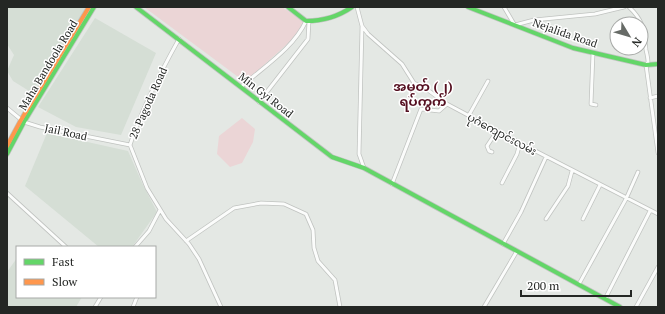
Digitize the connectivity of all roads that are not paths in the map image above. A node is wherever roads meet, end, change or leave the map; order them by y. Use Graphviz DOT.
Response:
graph roads {
  1 [pos="89,7"];
  2 [pos="94,7"];
  3 [pos="136,7"];
  4 [pos="288,7"];
  5 [pos="352,7"];
  6 [pos="357,7"];
  7 [pos="468,7"];
  8 [pos="504,7"];
  9 [pos="624,7"];
  10 [pos="629,7"];
  11 [pos="308,21"];
  12 [pos="515,25"];
  13 [pos="362,26"];
  14 [pos="179,40"];
  15 [pos="593,53"];
  16 [pos="658,64"];
  17 [pos="646,65"];
  18 [pos="488,82"];
  19 [pos="241,87"];
  20 [pos="658,96"];
  21 [pos="650,98"];
  22 [pos="259,102"];
  23 [pos="447,104"];
  24 [pos="596,105"];
  25 [pos="7,108"];
  26 [pos="468,116"];
  27 [pos="23,121"];
  28 [pos="656,128"];
  29 [pos="497,131"];
  30 [pos="520,143"];
  31 [pos="130,145"];
  32 [pos="7,146"];
  33 [pos="492,152"];
  34 [pos="658,153"];
  35 [pos="7,154"];
  36 [pos="546,157"];
  37 [pos="364,168"];
  38 [pos="572,170"];
  39 [pos="638,172"];
  40 [pos="502,183"];
  41 [pos="392,184"];
  42 [pos="600,185"];
  43 [pos="7,193"];
  44 [pos="626,199"];
  45 [pos="160,210"];
  46 [pos="650,211"];
  47 [pos="658,214"];
  48 [pos="546,219"];
  49 [pos="583,219"];
  50 [pos="186,241"];
  51 [pos="503,244"];
  52 [pos="65,246"];
  53 [pos="137,246"];
  54 [pos="517,251"];
  55 [pos="658,267"];
  56 [pos="579,284"];
  57 [pos="100,298"];
  58 [pos="605,299"];
  59 [pos="95,307"];
  60 [pos="221,307"];
  61 [pos="340,307"];
  62 [pos="484,307"];
  63 [pos="620,307"];
  64 [pos="636,307"];
  1 -- 27 [label="main road, Maha Bandoola Road"];
  2 -- 27 [label="main road, Maha Bandoola Road"];
  3 -- 14 [label="main road, Min Gyi Road"];
  4 -- 11 [label="main road"];
  5 -- 11 [label="main road"];
  6 -- 13 [label="street, ပုဂံကျောင်းလမ်း"];
  7 -- 12 [label="main road, Nejalida Road"];
  8 -- 12 [label="street"];
  9 -- 12 [label="street"];
  10 -- 17 [label="street"];
  11 -- 19 [label="street"];
  11 -- 22 [label="street"];
  12 -- 15 [label="main road, Nejalida Road"];
  13 -- 23 [label="street, ပုဂံကျောင်းလမ်း"];
  13 -- 37 [label="street"];
  14 -- 19 [label="main road, Min Gyi Road"];
  14 -- 31 [label="street, 28 Pagoda Road"];
  15 -- 17 [label="main road, Nejalida Road"];
  15 -- 24 [label="street"];
  16 -- 17 [label="main road, Nejalida Road"];
  17 -- 21 [label="street"];
  18 -- 26 [label="street"];
  19 -- 22 [label="main road, Min Gyi Road"];
  20 -- 21 [label="street"];
  21 -- 28 [label="street"];
  22 -- 37 [label="main road, Min Gyi Road"];
  23 -- 26 [label="street, ပုဂံကျောင်းလမ်း"];
  23 -- 41 [label="street"];
  25 -- 27 [label="street, Jail Road"];
  26 -- 29 [label="street, ပုဂံကျောင်းလမ်း"];
  27 -- 31 [label="street, Jail Road"];
  27 -- 32 [label="main road, Maha Bandoola Road"];
  27 -- 35 [label="main road, Maha Bandoola Road"];
  28 -- 34 [label="street"];
  29 -- 30 [label="street, ပုဂံကျောင်းလမ်း"];
  29 -- 33 [label="street"];
  30 -- 36 [label="street, ပုဂံကျောင်းလမ်း"];
  30 -- 40 [label="street"];
  31 -- 45 [label="street, 28 Pagoda Road"];
  36 -- 38 [label="street, ပုဂံကျောင်းလမ်း"];
  36 -- 51 [label="street"];
  37 -- 41 [label="main road, Min Gyi Road"];
  38 -- 42 [label="street, ပုဂံကျောင်းလမ်း"];
  38 -- 48 [label="street"];
  39 -- 44 [label="street"];
  41 -- 51 [label="main road, Min Gyi Road"];
  42 -- 44 [label="street, ပုဂံကျောင်းလမ်း"];
  42 -- 49 [label="street"];
  43 -- 52 [label="street"];
  44 -- 46 [label="street, ပုဂံကျောင်းလမ်း"];
  44 -- 56 [label="street"];
  45 -- 50 [label="street, 28 Pagoda Road"];
  45 -- 53 [label="street"];
  46 -- 47 [label="street, ပုဂံကျောင်းလမ်း"];
  46 -- 58 [label="street"];
  50 -- 60 [label="street, 28 Pagoda Road"];
  50 -- 61 [label="street"];
  51 -- 54 [label="main road, Min Gyi Road"];
  54 -- 56 [label="main road, Min Gyi Road"];
  54 -- 62 [label="street"];
  55 -- 64 [label="street"];
  56 -- 58 [label="main road, Min Gyi Road"];
  57 -- 59 [label="street"];
  58 -- 63 [label="main road, Min Gyi Road"];
}
